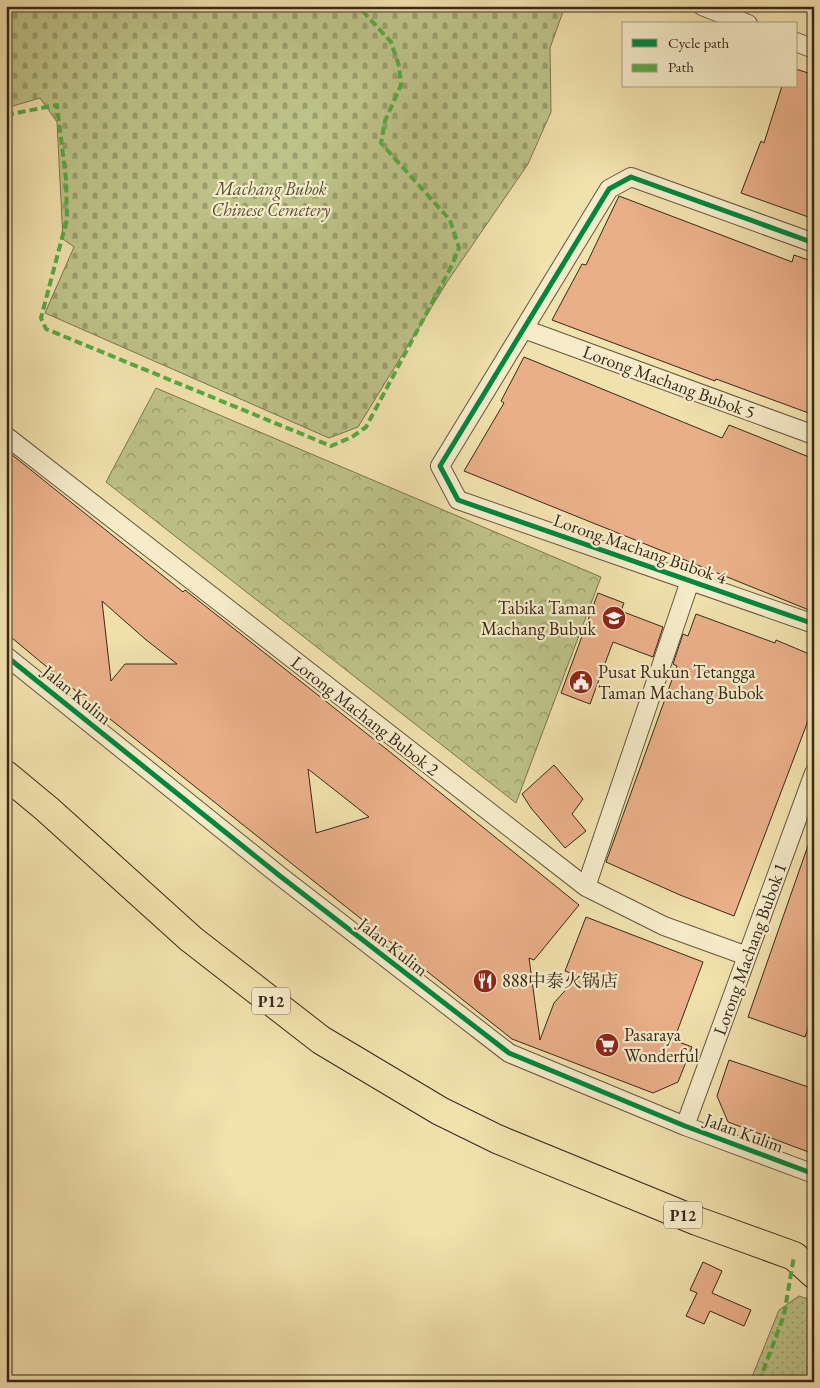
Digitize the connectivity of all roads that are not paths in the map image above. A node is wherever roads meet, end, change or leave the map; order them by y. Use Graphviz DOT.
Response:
graph roads {
  1 [pos="702,6"];
  2 [pos="743,22"];
  3 [pos="798,43"];
  4 [pos="814,49"];
  5 [pos="814,243"];
  6 [pos="524,329"];
  7 [pos="814,435"];
  8 [pos="6,436"];
  9 [pos="690,581"];
  10 [pos="814,624"];
  11 [pos="6,656"];
  12 [pos="814,773"];
  13 [pos="6,775"];
  14 [pos="586,888"];
  15 [pos="747,956"];
  16 [pos="685,1126"];
  17 [pos="814,1174"];
  18 [pos="807,1261"];
  1 -- 2 [label="street"];
  3 -- 4 [label="street"];
  5 -- 6 [label="street"];
  6 -- 7 [label="street, Lorong Machang Bubok 5"];
  6 -- 9 [label="street, Lorong Machang Bubok 4"];
  8 -- 14 [label="street, Lorong Machang Bubok 2"];
  9 -- 10 [label="street, Lorong Machang Bubok 4"];
  9 -- 14 [label="street"];
  11 -- 16 [label="street, Jalan Kulim"];
  12 -- 15 [label="street, Lorong Machang Bubok 1"];
  13 -- 18 [label="main road, P12"];
  14 -- 15 [label="street, Lorong Machang Bubok 2"];
  15 -- 16 [label="street, Lorong Machang Bubok 1"];
  16 -- 17 [label="street, Jalan Kulim"];
}
